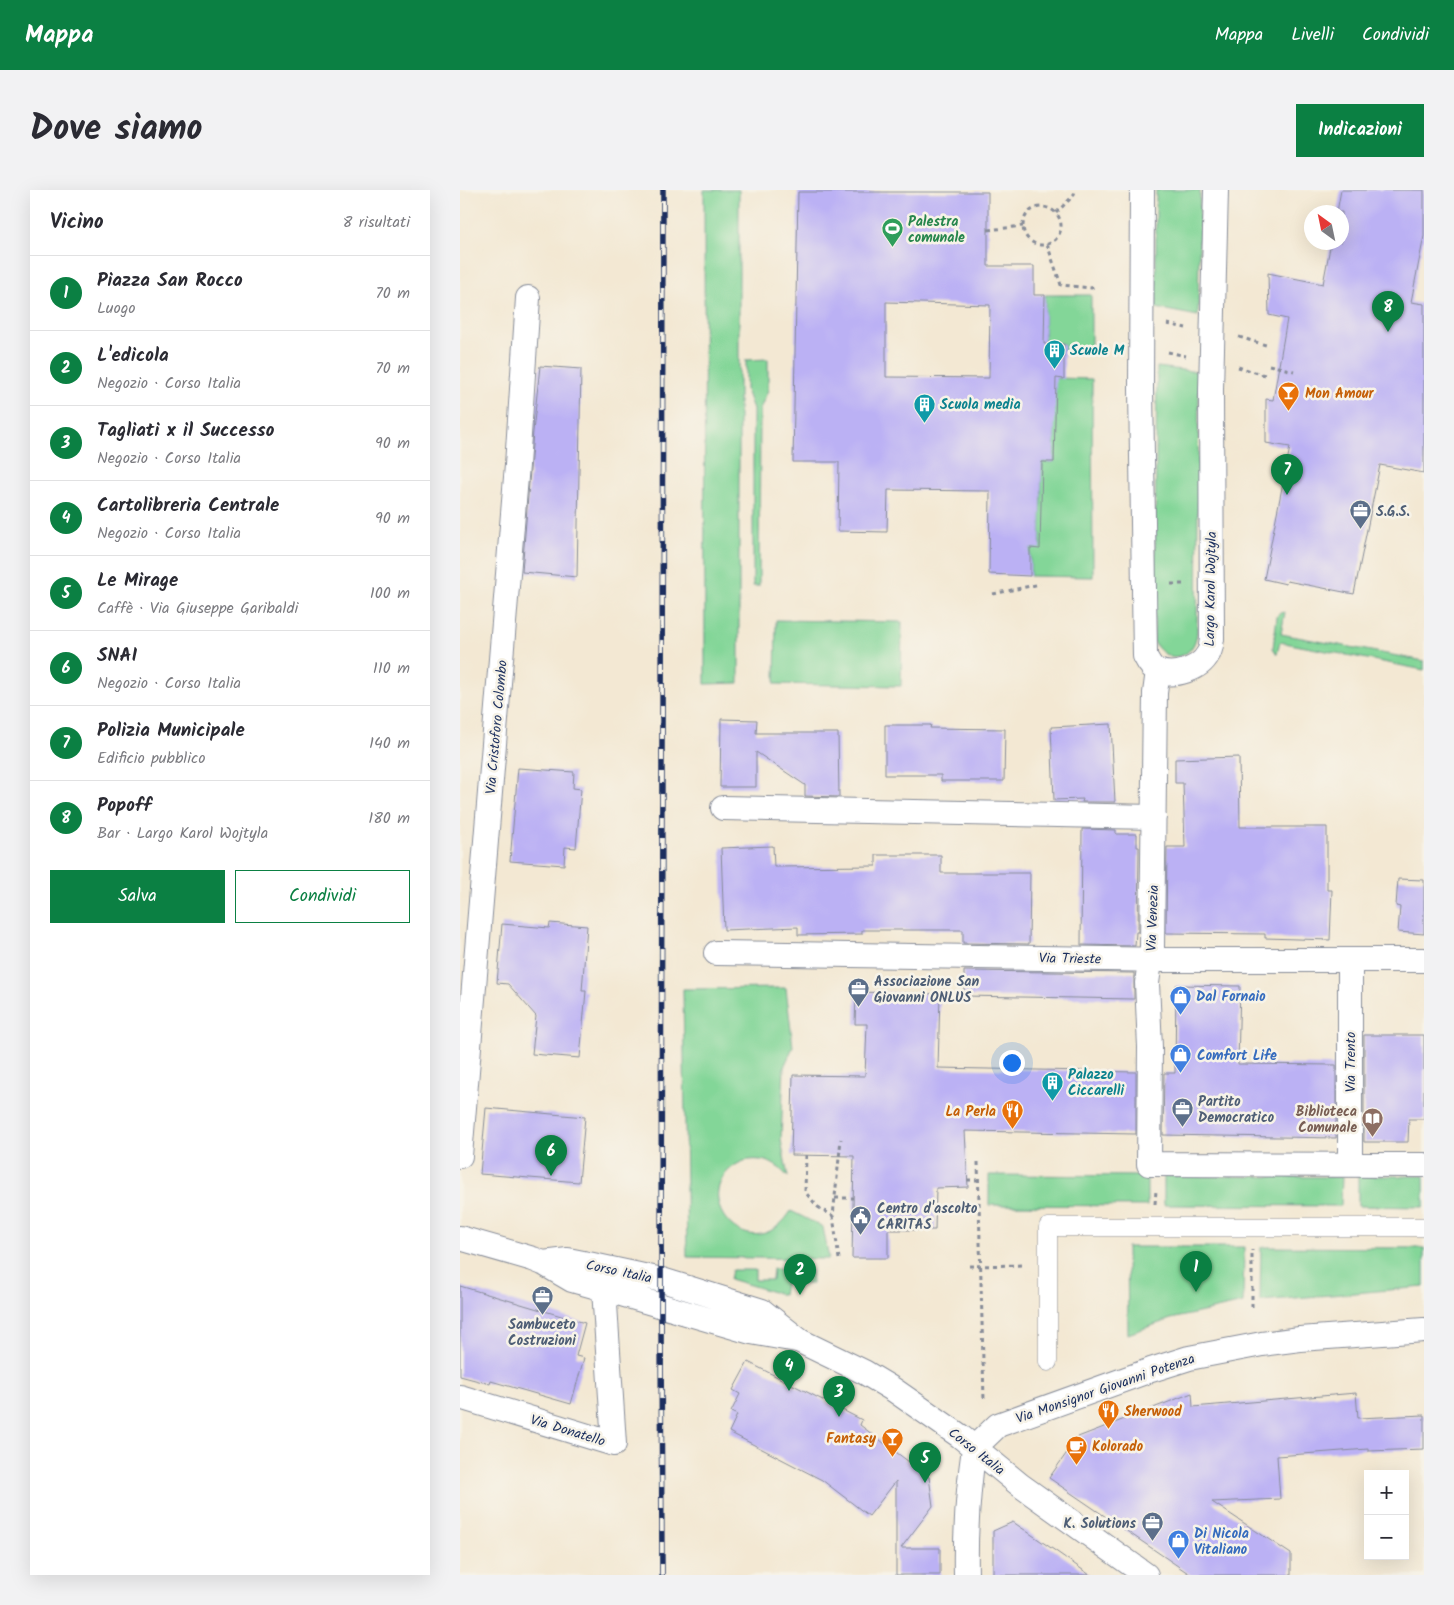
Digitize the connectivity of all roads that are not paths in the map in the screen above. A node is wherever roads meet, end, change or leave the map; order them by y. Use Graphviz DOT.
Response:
graph roads {
  1 [pos="1142,190"];
  2 [pos="1216,190"];
  3 [pos="528,298"];
  4 [pos="1158,671"];
  5 [pos="723,808"];
  6 [pos="1154,817"];
  7 [pos="716,953"];
  8 [pos="1150,960"];
  9 [pos="1350,960"];
  10 [pos="1424,960"];
  11 [pos="460,1156"];
  12 [pos="1350,1164"];
  13 [pos="1424,1165"];
  14 [pos="1424,1227"];
  15 [pos="460,1238"];
  16 [pos="543,1263"];
  17 [pos="604,1290"];
  18 [pos="1424,1330"];
  19 [pos="800,1341"];
  20 [pos="1048,1362"];
  21 [pos="460,1397"];
  22 [pos="974,1448"];
  23 [pos="966,1575"];
  24 [pos="1146,1575"];
  1 -- 4 [label="street"];
  2 -- 4 [label="street, Largo Karol Wojtyla"];
  3 -- 11 [label="street, Via Cristoforo Colombo"];
  4 -- 6 [label="street, Via Venezia"];
  5 -- 6 [label="street"];
  6 -- 8 [label="street, Via Venezia"];
  7 -- 8 [label="street, Via Trieste"];
  8 -- 9 [label="street, Via Trieste"];
  8 -- 12 [label="street, Via Venezia"];
  9 -- 10 [label="street, Via Trieste"];
  9 -- 12 [label="street, Via Trento"];
  12 -- 13 [label="street"];
  14 -- 20 [label="street"];
  15 -- 16 [label="street, Corso Italia"];
  16 -- 17 [label="street, Corso Italia"];
  16 -- 19 [label="street, Corso Italia"];
  17 -- 19 [label="street, Corso Italia"];
  17 -- 21 [label="street, Via Donatello"];
  18 -- 22 [label="street, Via Monsignor Giovanni Potenza"];
  19 -- 22 [label="street, Corso Italia"];
  22 -- 23 [label="street"];
  22 -- 24 [label="street, Corso Italia"];
}
